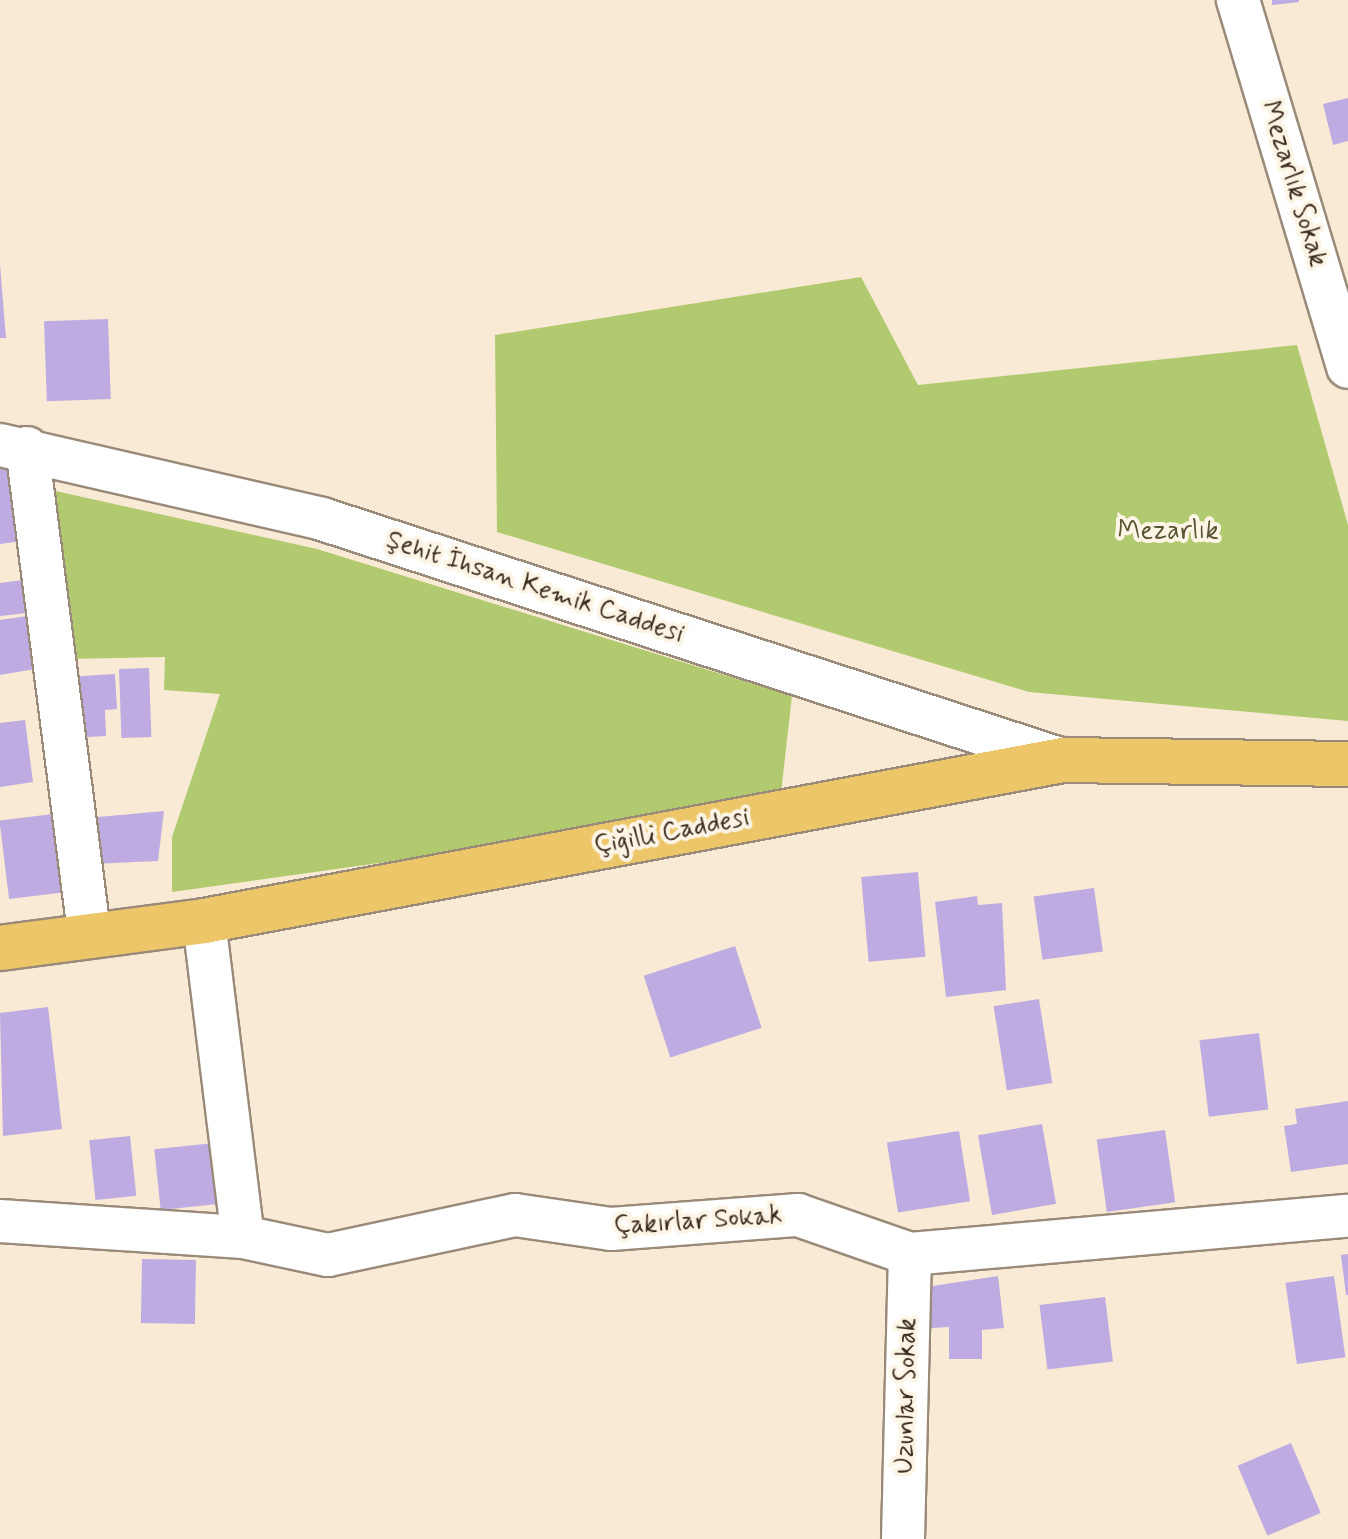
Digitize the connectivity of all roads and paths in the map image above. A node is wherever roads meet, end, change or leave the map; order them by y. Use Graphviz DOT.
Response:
graph roads {
  1 [pos="1238,0"];
  2 [pos="1348,367"];
  3 [pos="14,447"];
  4 [pos="1063,760"];
  5 [pos="1348,764"];
  6 [pos="204,921"];
  7 [pos="90,937"];
  8 [pos="0,948"];
  9 [pos="1348,1216"];
  10 [pos="0,1221"];
  11 [pos="243,1237"];
  12 [pos="910,1254"];
  13 [pos="903,1539"];
  1 -- 2 [label="street, Mezarlık Sokak"];
  3 -- 4 [label="street, Şehit İhsan Kemik Caddesi"];
  3 -- 7 [label="street"];
  4 -- 5 [label="main road, Çiğilli Caddesi"];
  4 -- 6 [label="main road, Çiğilli Caddesi"];
  6 -- 7 [label="main road, Çiğilli Caddesi"];
  6 -- 11 [label="street"];
  7 -- 8 [label="main road, Çiğilli Caddesi"];
  9 -- 12 [label="street, Çakırlar Sokak"];
  10 -- 11 [label="street, Çakırlar Sokak"];
  11 -- 12 [label="street, Çakırlar Sokak"];
  12 -- 13 [label="street, Uzunlar Sokak"];
}
